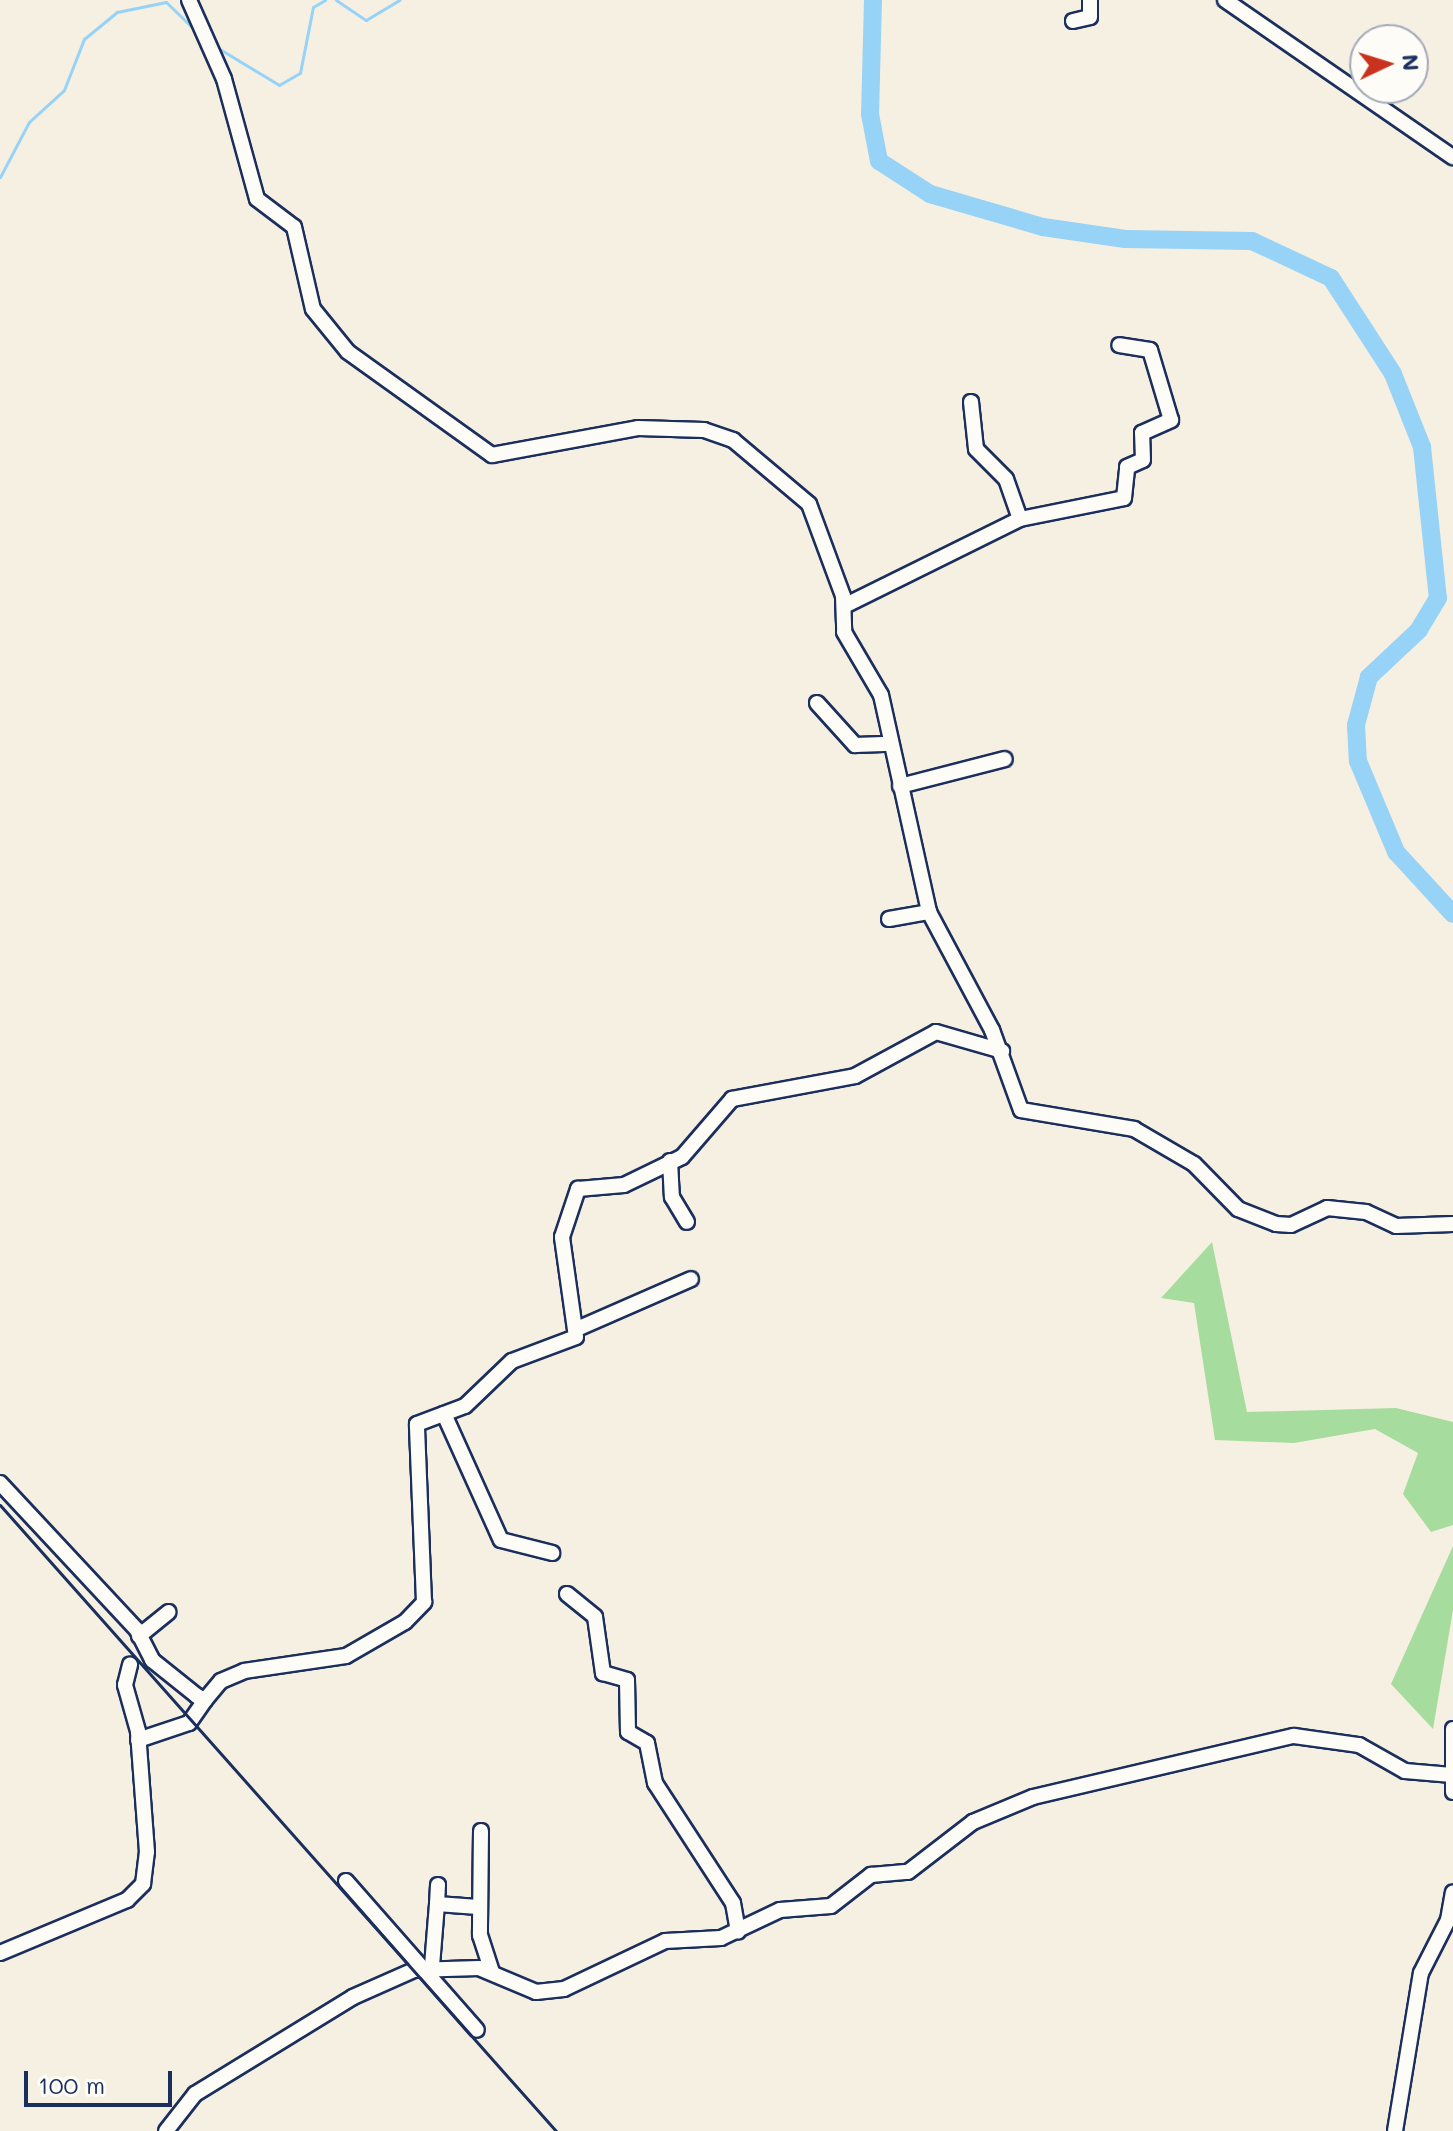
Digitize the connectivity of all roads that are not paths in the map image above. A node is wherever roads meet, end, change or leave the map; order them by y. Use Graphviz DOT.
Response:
graph roads {
  1 [pos="189,0"];
  2 [pos="1090,0"];
  3 [pos="1225,0"];
  4 [pos="1073,21"];
  5 [pos="1453,157"];
  6 [pos="1119,345"];
  7 [pos="971,402"];
  8 [pos="1020,519"];
  9 [pos="844,606"];
  10 [pos="817,703"];
  11 [pos="891,744"];
  12 [pos="1005,759"];
  13 [pos="900,786"];
  14 [pos="929,912"];
  15 [pos="889,919"];
  16 [pos="1002,1051"];
  17 [pos="670,1161"];
  18 [pos="687,1222"];
  19 [pos="1453,1224"];
  20 [pos="691,1279"];
  21 [pos="579,1328"];
  22 [pos="444,1414"];
  23 [pos="0,1483"];
  24 [pos="552,1553"];
  25 [pos="567,1594"];
  26 [pos="169,1612"];
  27 [pos="139,1636"];
  28 [pos="130,1665"];
  29 [pos="205,1700"];
  30 [pos="1453,1729"];
  31 [pos="1452,1739"];
  32 [pos="138,1740"];
  33 [pos="1452,1775"];
  34 [pos="1453,1792"];
  35 [pos="481,1831"];
  36 [pos="346,1881"];
  37 [pos="438,1885"];
  38 [pos="1453,1892"];
  39 [pos="437,1904"];
  40 [pos="478,1907"];
  41 [pos="738,1932"];
  42 [pos="0,1953"];
  43 [pos="428,1966"];
  44 [pos="492,1972"];
  45 [pos="477,2030"];
  46 [pos="166,2131"];
  47 [pos="1395,2131"];
  1 -- 9 [label="street"];
  2 -- 4 [label="street"];
  3 -- 5 [label="street"];
  6 -- 8 [label="street"];
  7 -- 8 [label="street"];
  8 -- 9 [label="street"];
  9 -- 11 [label="street"];
  10 -- 11 [label="street"];
  11 -- 13 [label="street"];
  12 -- 13 [label="street"];
  13 -- 14 [label="street"];
  14 -- 15 [label="street"];
  14 -- 16 [label="street"];
  16 -- 17 [label="street"];
  16 -- 19 [label="street"];
  17 -- 18 [label="street"];
  17 -- 21 [label="street"];
  20 -- 21 [label="street"];
  21 -- 22 [label="street"];
  22 -- 24 [label="street"];
  22 -- 29 [label="street"];
  23 -- 27 [label="street"];
  25 -- 41 [label="street"];
  26 -- 27 [label="street"];
  27 -- 29 [label="street"];
  28 -- 32 [label="street"];
  29 -- 32 [label="street"];
  30 -- 31 [label="street"];
  31 -- 33 [label="street"];
  32 -- 42 [label="street"];
  33 -- 34 [label="street"];
  33 -- 41 [label="street"];
  35 -- 40 [label="street"];
  36 -- 43 [label="street"];
  37 -- 39 [label="street"];
  38 -- 47 [label="street"];
  39 -- 40 [label="street"];
  39 -- 43 [label="street"];
  40 -- 44 [label="street"];
  41 -- 44 [label="street"];
  43 -- 44 [label="street"];
  43 -- 45 [label="street"];
  43 -- 46 [label="street"];
}
